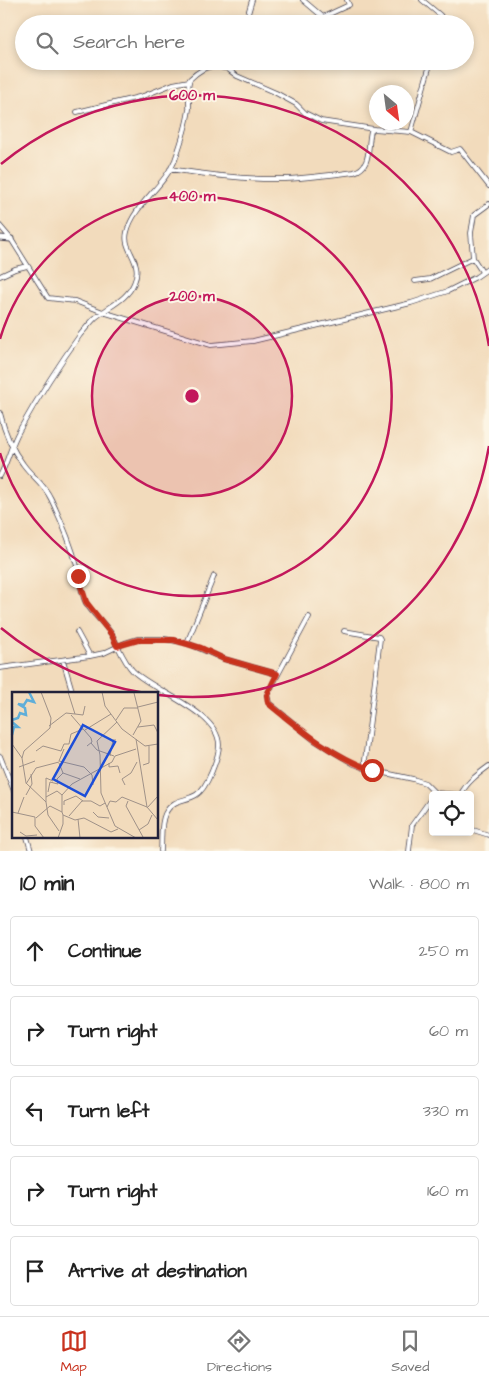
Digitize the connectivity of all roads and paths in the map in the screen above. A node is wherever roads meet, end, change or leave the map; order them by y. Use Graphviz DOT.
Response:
graph roads {
  1 [pos="252,0"];
  2 [pos="304,0"];
  3 [pos="347,0"];
  4 [pos="422,0"];
  5 [pos="248,15"];
  6 [pos="321,15"];
  7 [pos="327,15"];
  8 [pos="440,15"];
  9 [pos="203,70"];
  10 [pos="229,70"];
  11 [pos="428,70"];
  12 [pos="189,82"];
  13 [pos="77,112"];
  14 [pos="369,128"];
  15 [pos="372,130"];
  16 [pos="386,130"];
  17 [pos="411,132"];
  18 [pos="170,169"];
  19 [pos="489,186"];
  20 [pos="489,204"];
  21 [pos="0,226"];
  22 [pos="0,238"];
  23 [pos="11,239"];
  24 [pos="474,258"];
  25 [pos="27,266"];
  26 [pos="489,268"];
  27 [pos="482,272"];
  28 [pos="0,276"];
  29 [pos="415,281"];
  30 [pos="103,312"];
  31 [pos="0,413"];
  32 [pos="12,447"];
  33 [pos="0,476"];
  34 [pos="214,576"];
  35 [pos="309,617"];
  36 [pos="344,631"];
  37 [pos="77,632"];
  38 [pos="187,643"];
  39 [pos="117,646"];
  40 [pos="90,656"];
  41 [pos="63,660"];
  42 [pos="0,668"];
  43 [pos="277,674"];
  44 [pos="72,692"];
  45 [pos="0,756"];
  46 [pos="489,766"];
  47 [pos="364,768"];
  48 [pos="12,786"];
  49 [pos="431,791"];
  50 [pos="464,791"];
  51 [pos="429,802"];
  52 [pos="474,830"];
  53 [pos="489,835"];
  54 [pos="27,838"];
  55 [pos="31,851"];
  56 [pos="161,851"];
  57 [pos="409,851"];
  1 -- 5 [label="street"];
  2 -- 6 [label="street"];
  3 -- 7 [label="street"];
  4 -- 8 [label="street"];
  9 -- 12 [label="street"];
  10 -- 14 [label="street"];
  11 -- 17 [label="street"];
  12 -- 13 [label="street"];
  12 -- 18 [label="street"];
  15 -- 18 [label="street"];
  16 -- 17 [label="street"];
  17 -- 19 [label="street"];
  18 -- 30 [label="street"];
  20 -- 24 [label="street"];
  21 -- 23 [label="street"];
  22 -- 23 [label="street"];
  23 -- 25 [label="street"];
  24 -- 27 [label="street"];
  24 -- 29 [label="street"];
  25 -- 28 [label="street"];
  25 -- 30 [label="street"];
  26 -- 27 [label="street"];
  27 -- 30 [label="street"];
  30 -- 32 [label="street"];
  31 -- 32 [label="street"];
  32 -- 33 [label="street"];
  32 -- 39 [label="street"];
  34 -- 38 [label="street"];
  35 -- 43 [label="street"];
  36 -- 47 [label="street"];
  37 -- 40 [label="street"];
  38 -- 39 [label="street"];
  38 -- 43 [label="street"];
  39 -- 40 [label="street"];
  39 -- 56 [label="street"];
  40 -- 41 [label="street"];
  41 -- 42 [label="street"];
  41 -- 44 [label="street"];
  43 -- 47 [label="street"];
  45 -- 48 [label="street"];
  46 -- 50 [label="street"];
  47 -- 49 [label="street"];
  51 -- 57 [label="street"];
  52 -- 53 [label="street"];
  54 -- 55 [label="street"];
}
